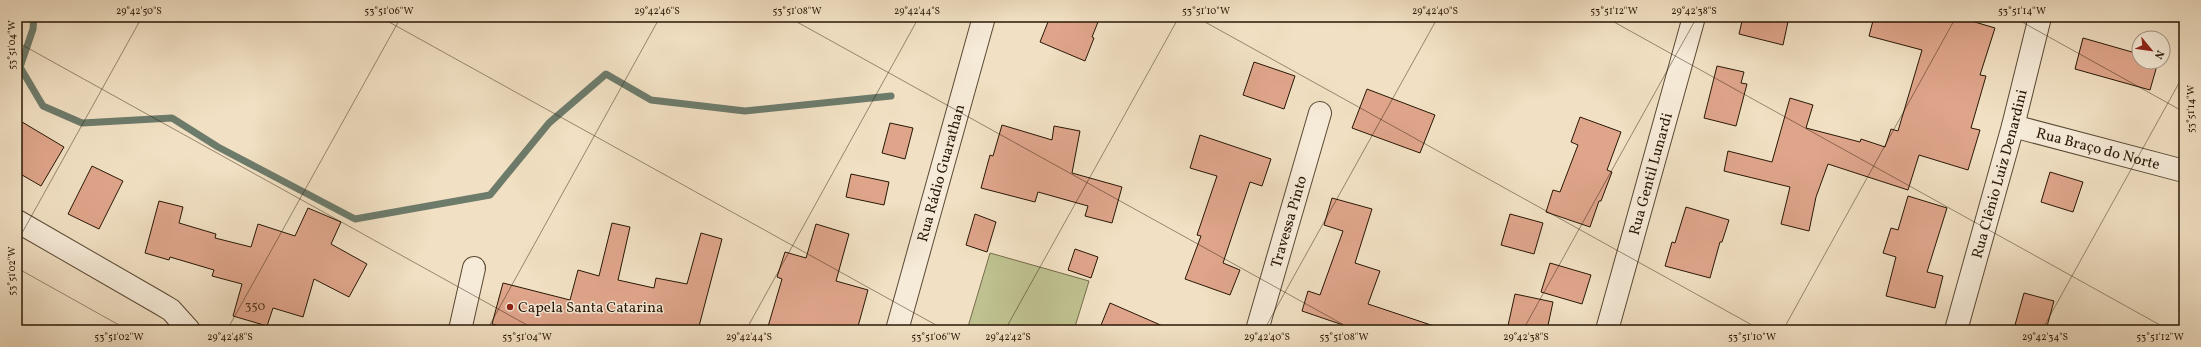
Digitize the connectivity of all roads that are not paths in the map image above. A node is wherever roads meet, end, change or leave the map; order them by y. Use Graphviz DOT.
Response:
graph roads {
  1 [pos="984,17"];
  2 [pos="1694,17"];
  3 [pos="2040,17"];
  4 [pos="1320,113"];
  5 [pos="2013,126"];
  6 [pos="2184,171"];
  7 [pos="17,221"];
  8 [pos="474,268"];
  9 [pos="189,330"];
  10 [pos="460,330"];
  11 [pos="897,330"];
  12 [pos="1257,330"];
  13 [pos="1607,330"];
  14 [pos="1956,330"];
  1 -- 11 [label="street, Rua Rádio Guarathan"];
  2 -- 13 [label="street, Rua Gentil Lunardi"];
  3 -- 5 [label="street, Rua Clênio Luiz Denardini"];
  4 -- 12 [label="street, Travessa Pinto"];
  5 -- 6 [label="street, Rua Braço do Norte"];
  5 -- 14 [label="street, Rua Clênio Luiz Denardini"];
  7 -- 9 [label="street"];
  8 -- 10 [label="street"];
}
